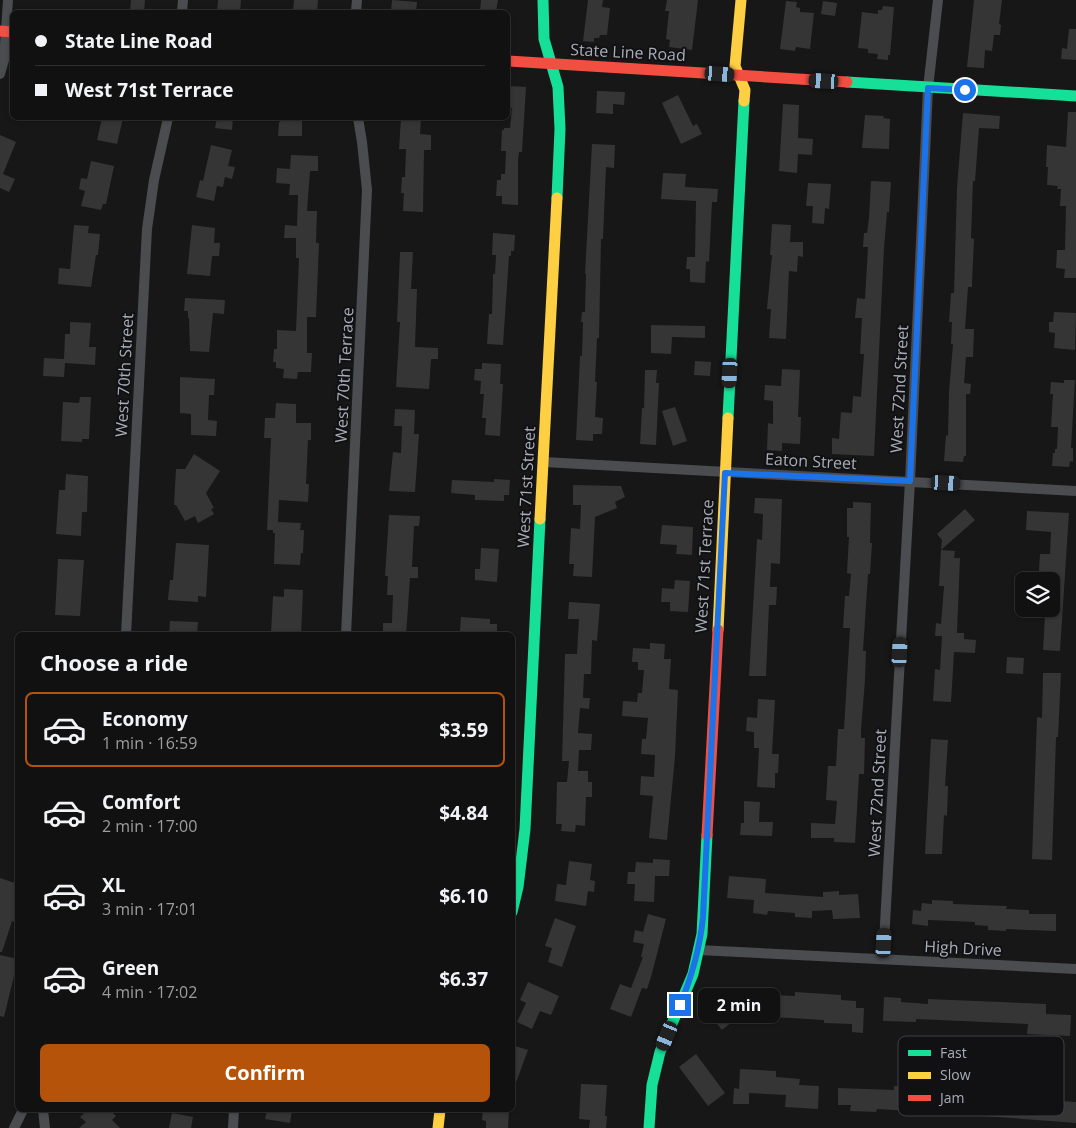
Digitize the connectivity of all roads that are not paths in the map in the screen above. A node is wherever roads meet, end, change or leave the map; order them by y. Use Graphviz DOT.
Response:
graph roads {
  1 [pos="8,0"];
  2 [pos="542,0"];
  3 [pos="741,0"];
  4 [pos="938,0"];
  5 [pos="6,31"];
  6 [pos="510,61"];
  7 [pos="551,63"];
  8 [pos="0,74"];
  9 [pos="739,75"];
  10 [pos="928,88"];
  11 [pos="1076,96"];
  12 [pos="168,120"];
  13 [pos="358,120"];
  14 [pos="544,462"];
  15 [pos="725,473"];
  16 [pos="910,481"];
  17 [pos="1076,491"];
  18 [pos="126,632"];
  19 [pos="346,632"];
  20 [pos="515,900"];
  21 [pos="698,950"];
  22 [pos="883,959"];
  23 [pos="1075,967"];
  24 [pos="22,1112"];
  25 [pos="43,1112"];
  26 [pos="234,1112"];
  27 [pos="440,1112"];
  28 [pos="14,1128"];
  29 [pos="45,1128"];
  30 [pos="233,1128"];
  31 [pos="438,1128"];
  32 [pos="648,1128"];
  1 -- 5 [label="street"];
  2 -- 7 [label="street, West 71st Street"];
  3 -- 9 [label="street, West 71st Terrace"];
  4 -- 10 [label="street, West 72nd Street"];
  5 -- 8 [label="street"];
  6 -- 7 [label="street, State Line Road"];
  7 -- 9 [label="street, State Line Road"];
  7 -- 14 [label="street, West 71st Street"];
  9 -- 10 [label="street, State Line Road"];
  9 -- 15 [label="street, West 71st Terrace"];
  10 -- 11 [label="street, State Line Road"];
  10 -- 16 [label="street, West 72nd Street"];
  12 -- 18 [label="street, West 70th Street"];
  13 -- 19 [label="street, West 70th Terrace"];
  14 -- 15 [label="street, Eaton Street"];
  14 -- 20 [label="street, West 71st Street"];
  15 -- 16 [label="street, Eaton Street"];
  15 -- 21 [label="street, West 71st Terrace"];
  16 -- 17 [label="street, Eaton Street"];
  16 -- 22 [label="street, West 72nd Street"];
  21 -- 22 [label="street, High Drive"];
  21 -- 32 [label="street, West 71st Terrace"];
  22 -- 23 [label="street, High Drive"];
  24 -- 28 [label="street"];
  25 -- 29 [label="street"];
  26 -- 30 [label="street"];
  27 -- 31 [label="street"];
}
